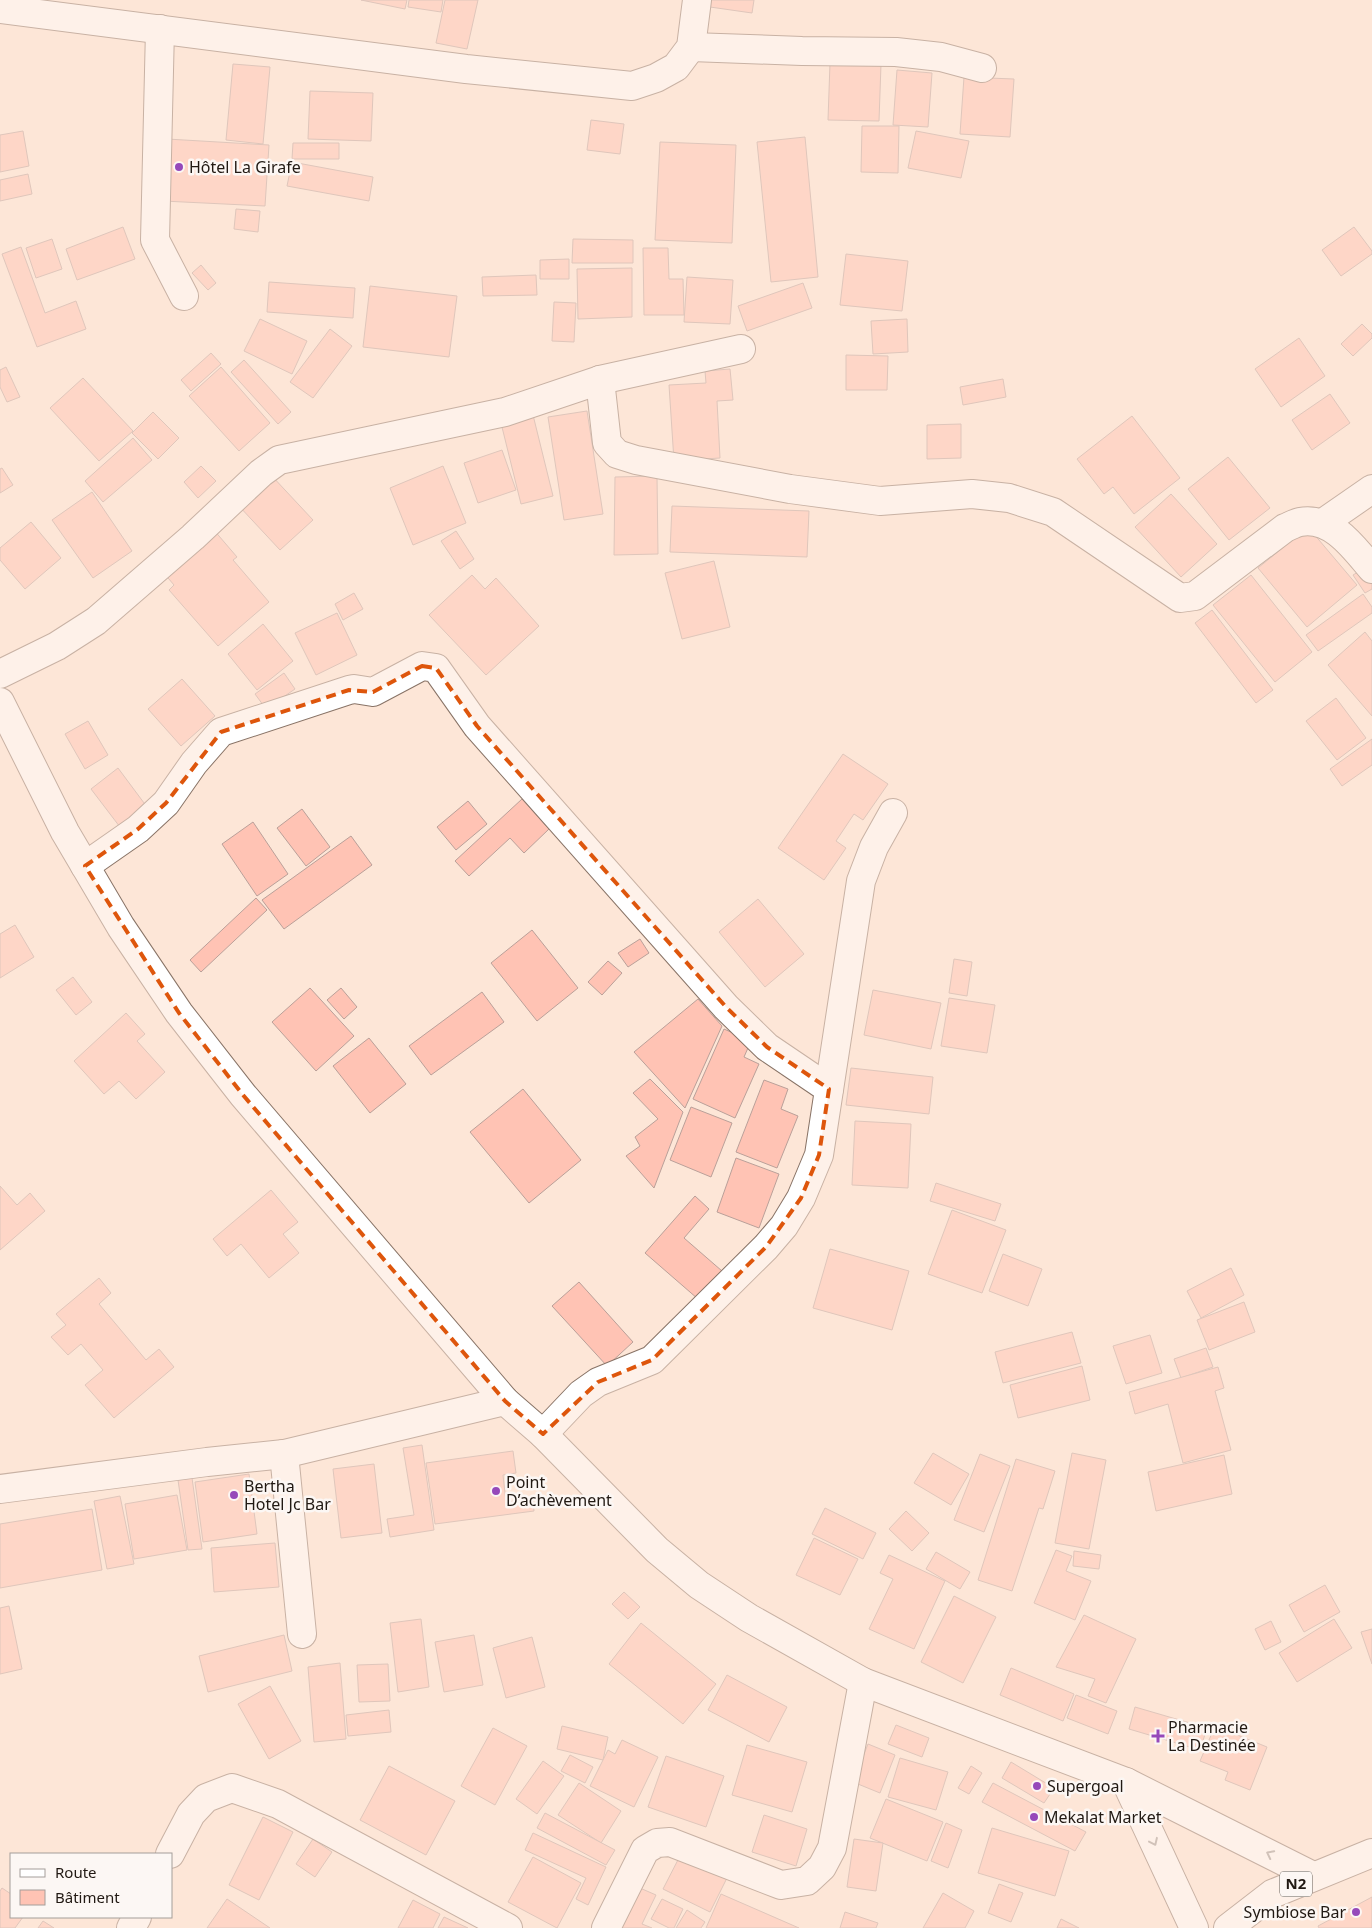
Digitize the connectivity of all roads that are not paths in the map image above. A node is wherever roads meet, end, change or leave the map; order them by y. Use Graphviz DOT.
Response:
graph roads {
  1 [pos="698,0"];
  2 [pos="0,9"];
  3 [pos="160,29"];
  4 [pos="692,47"];
  5 [pos="982,68"];
  6 [pos="184,296"];
  7 [pos="741,349"];
  8 [pos="600,380"];
  9 [pos="1372,490"];
  10 [pos="1323,524"];
  11 [pos="1372,569"];
  12 [pos="0,674"];
  13 [pos="0,702"];
  14 [pos="893,813"];
  15 [pos="85,866"];
  16 [pos="829,1089"];
  17 [pos="505,1401"];
  18 [pos="543,1434"];
  19 [pos="284,1454"];
  20 [pos="0,1489"];
  21 [pos="302,1634"];
  22 [pos="863,1682"];
  23 [pos="1126,1782"];
  24 [pos="171,1853"];
  25 [pos="1372,1853"];
  26 [pos="1313,1876"];
  27 [pos="508,1928"];
  28 [pos="606,1928"];
  29 [pos="1194,1928"];
  30 [pos="1228,1928"];
  1 -- 4 [label="main road"];
  2 -- 3 [label="main road"];
  3 -- 4 [label="main road"];
  3 -- 6 [label="main road"];
  4 -- 5 [label="main road"];
  7 -- 8 [label="main road"];
  8 -- 10 [label="main road"];
  8 -- 12 [label="main road"];
  9 -- 10 [label="main road"];
  10 -- 11 [label="main road"];
  13 -- 15 [label="main road"];
  14 -- 16 [label="main road"];
  15 -- 16 [label="main road"];
  15 -- 17 [label="main road"];
  16 -- 18 [label="main road"];
  17 -- 18 [label="main road"];
  17 -- 19 [label="main road"];
  18 -- 22 [label="main road"];
  19 -- 20 [label="main road"];
  19 -- 21 [label="main road"];
  22 -- 23 [label="main road"];
  22 -- 28 [label="main road"];
  26 -- 23 [label="main road, one-way"];
  23 -- 29 [label="main road, one-way"];
  24 -- 27 [label="main road"];
  25 -- 26 [label="main road, N2"];
  26 -- 30 [label="main road, N2"];
}
